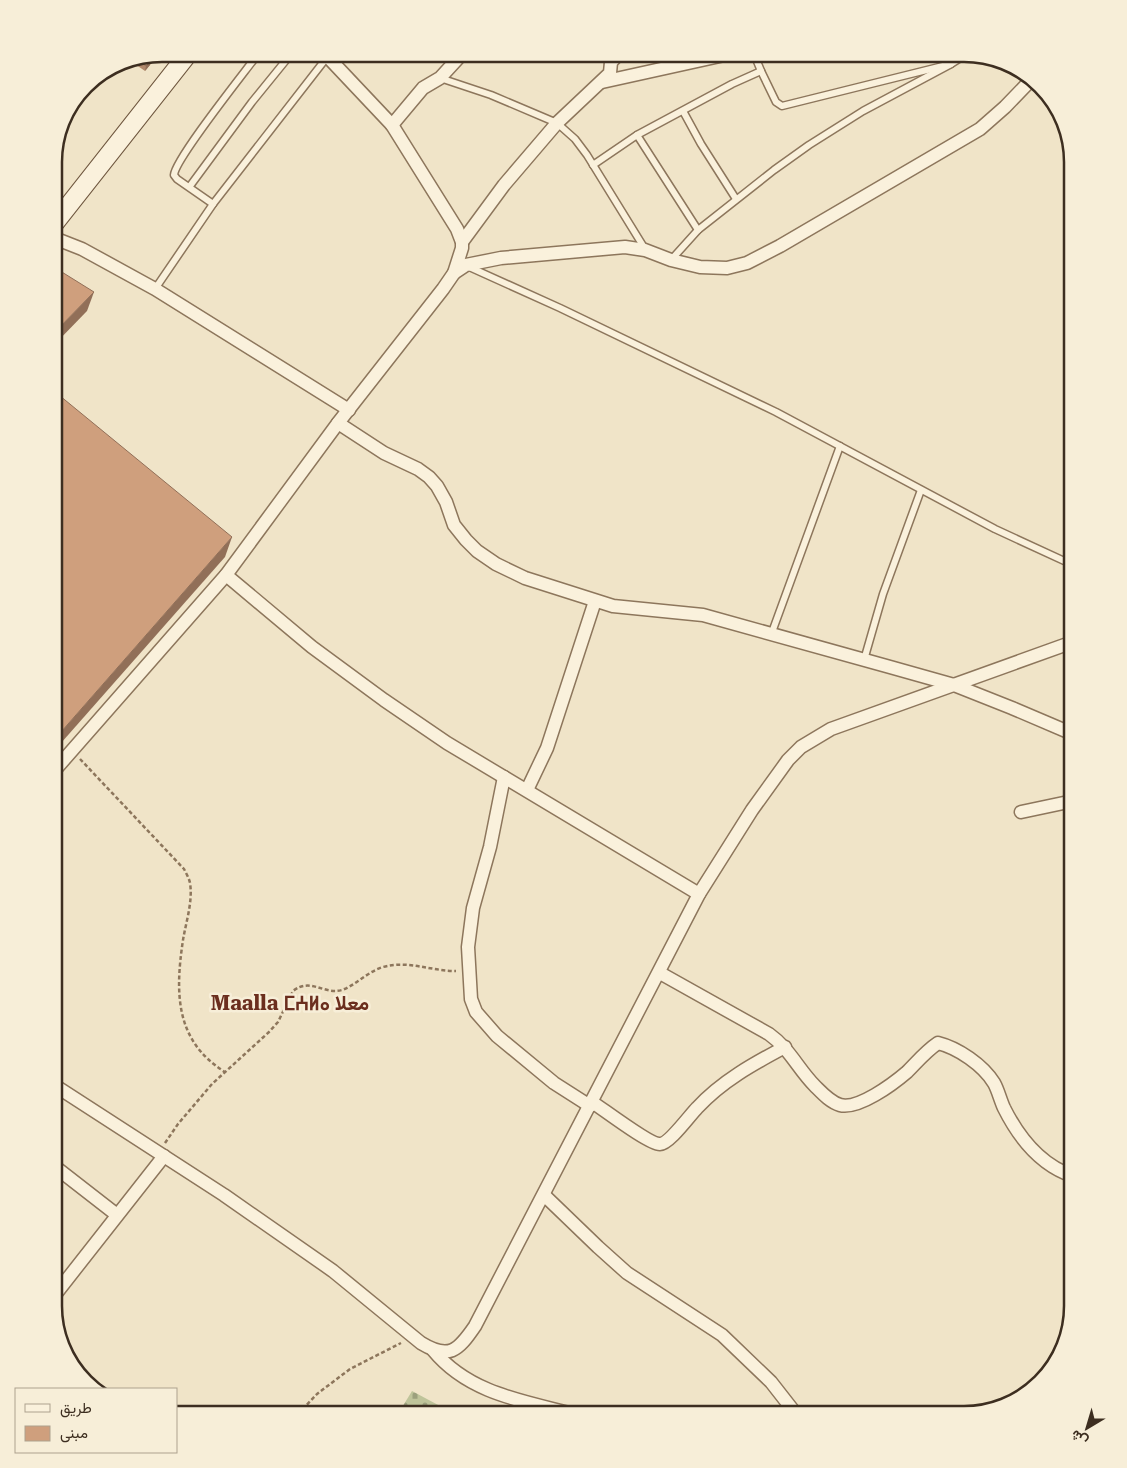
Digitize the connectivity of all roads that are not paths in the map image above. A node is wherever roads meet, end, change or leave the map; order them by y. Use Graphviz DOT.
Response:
graph roads {
  1 [pos="181,63"];
  2 [pos="251,63"];
  3 [pos="284,63"];
  4 [pos="320,63"];
  5 [pos="334,63"];
  6 [pos="454,63"];
  7 [pos="611,63"];
  8 [pos="680,63"];
  9 [pos="758,63"];
  10 [pos="951,64"];
  11 [pos="761,71"];
  12 [pos="440,78"];
  13 [pos="602,82"];
  14 [pos="1027,84"];
  15 [pos="683,111"];
  16 [pos="557,123"];
  17 [pos="392,125"];
  18 [pos="636,135"];
  19 [pos="593,165"];
  20 [pos="190,186"];
  21 [pos="736,199"];
  22 [pos="213,204"];
  23 [pos="63,213"];
  24 [pos="698,230"];
  25 [pos="63,242"];
  26 [pos="462,242"];
  27 [pos="645,250"];
  28 [pos="672,260"];
  29 [pos="466,265"];
  30 [pos="454,273"];
  31 [pos="155,288"];
  32 [pos="349,410"];
  33 [pos="338,423"];
  34 [pos="840,446"];
  35 [pos="921,490"];
  36 [pos="1065,561"];
  37 [pos="226,575"];
  38 [pos="595,601"];
  39 [pos="771,635"];
  40 [pos="1065,645"];
  41 [pos="864,660"];
  42 [pos="954,685"];
  43 [pos="1065,731"];
  44 [pos="62,761"];
  45 [pos="504,776"];
  46 [pos="527,790"];
  47 [pos="1065,804"];
  48 [pos="1021,812"];
  49 [pos="699,894"];
  50 [pos="660,973"];
  51 [pos="785,1047"];
  52 [pos="62,1090"];
  53 [pos="591,1104"];
  54 [pos="162,1154"];
  55 [pos="62,1172"];
  56 [pos="1065,1173"];
  57 [pos="544,1195"];
  58 [pos="117,1215"];
  59 [pos="62,1286"];
  60 [pos="433,1350"];
  61 [pos="540,1406"];
  62 [pos="790,1406"];
  1 -- 23 [label="street"];
  2 -- 20 [label="lane"];
  3 -- 20 [label="lane"];
  4 -- 22 [label="lane"];
  5 -- 17 [label="street"];
  6 -- 12 [label="street"];
  7 -- 13 [label="street"];
  8 -- 13 [label="street"];
  9 -- 11 [label="lane"];
  10 -- 11 [label="lane"];
  10 -- 21 [label="lane"];
  11 -- 15 [label="lane"];
  12 -- 16 [label="lane"];
  12 -- 17 [label="street"];
  13 -- 16 [label="street"];
  14 -- 28 [label="street"];
  15 -- 18 [label="lane"];
  15 -- 21 [label="lane"];
  16 -- 19 [label="lane"];
  16 -- 26 [label="street"];
  17 -- 26 [label="street"];
  18 -- 19 [label="lane"];
  18 -- 24 [label="lane"];
  19 -- 27 [label="lane"];
  20 -- 22 [label="lane"];
  21 -- 24 [label="lane"];
  22 -- 31 [label="lane"];
  24 -- 28 [label="lane"];
  25 -- 31 [label="street"];
  26 -- 30 [label="street"];
  27 -- 28 [label="street"];
  27 -- 29 [label="street"];
  29 -- 30 [label="street"];
  29 -- 34 [label="lane"];
  30 -- 32 [label="street"];
  31 -- 32 [label="street"];
  32 -- 33 [label="street"];
  33 -- 37 [label="street"];
  33 -- 38 [label="street"];
  34 -- 35 [label="lane"];
  34 -- 39 [label="lane"];
  35 -- 36 [label="lane"];
  35 -- 41 [label="lane"];
  37 -- 44 [label="street"];
  37 -- 45 [label="street"];
  38 -- 39 [label="street"];
  38 -- 46 [label="street"];
  39 -- 41 [label="street"];
  40 -- 42 [label="street"];
  41 -- 42 [label="street"];
  42 -- 43 [label="street"];
  42 -- 49 [label="street"];
  45 -- 46 [label="street"];
  45 -- 53 [label="street"];
  46 -- 49 [label="street"];
  47 -- 48 [label="street"];
  49 -- 50 [label="street"];
  50 -- 51 [label="street"];
  50 -- 53 [label="street"];
  51 -- 53 [label="street"];
  51 -- 56 [label="street"];
  52 -- 54 [label="street"];
  53 -- 57 [label="street"];
  54 -- 58 [label="street"];
  54 -- 60 [label="street"];
  55 -- 58 [label="street"];
  57 -- 60 [label="street"];
  57 -- 62 [label="street"];
  58 -- 59 [label="street"];
  60 -- 61 [label="street"];
}
